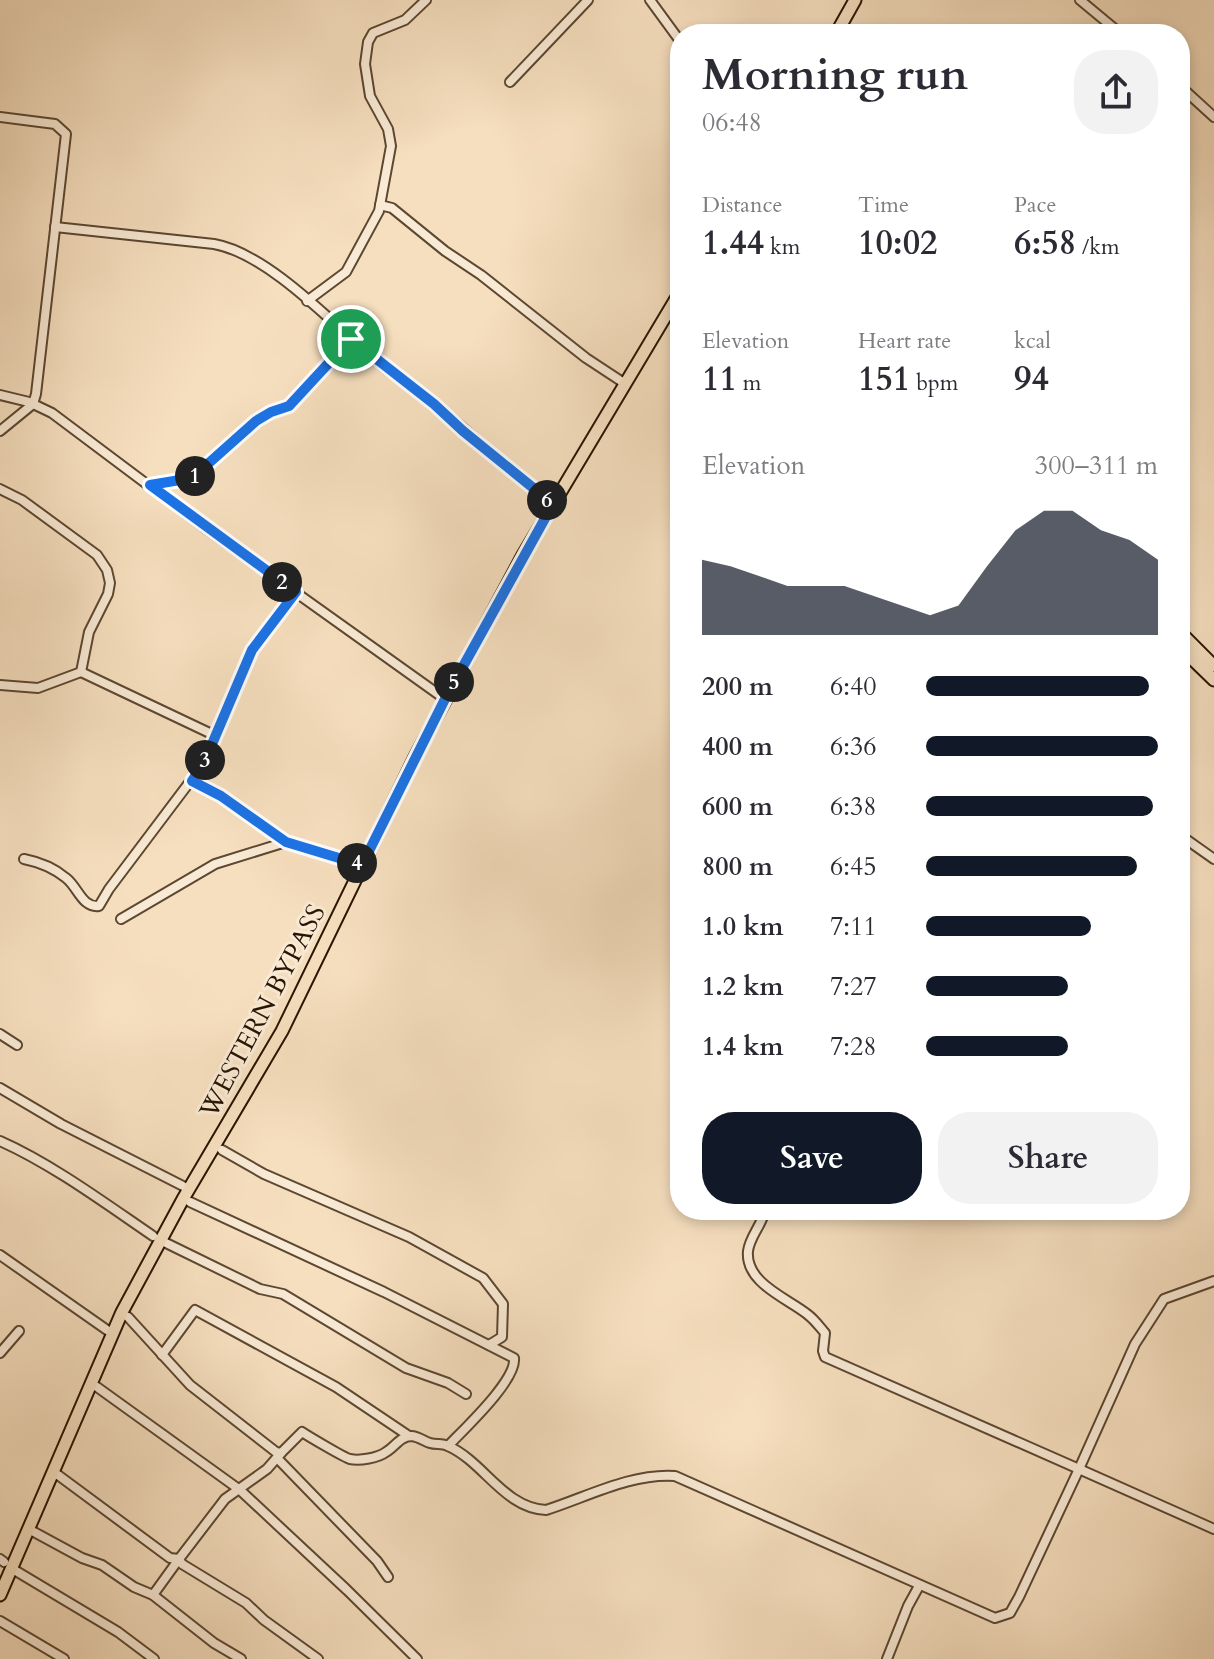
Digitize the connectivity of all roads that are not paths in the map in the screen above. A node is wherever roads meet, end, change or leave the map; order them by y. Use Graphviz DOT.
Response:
graph roads {
  1 [pos="426,0"];
  2 [pos="588,0"];
  3 [pos="650,0"];
  4 [pos="855,0"];
  5 [pos="1080,0"];
  6 [pos="842,24"];
  7 [pos="1109,24"];
  8 [pos="670,27"];
  9 [pos="510,82"];
  10 [pos="1190,95"];
  11 [pos="0,117"];
  12 [pos="1214,117"];
  13 [pos="380,205"];
  14 [pos="55,227"];
  15 [pos="307,301"];
  16 [pos="670,308"];
  17 [pos="351,339"];
  18 [pos="624,383"];
  19 [pos="0,395"];
  20 [pos="33,404"];
  21 [pos="0,431"];
  22 [pos="150,485"];
  23 [pos="0,489"];
  24 [pos="553,504"];
  25 [pos="296,592"];
  26 [pos="1190,642"];
  27 [pos="1190,657"];
  28 [pos="1214,666"];
  29 [pos="81,672"];
  30 [pos="1214,680"];
  31 [pos="0,685"];
  32 [pos="445,699"];
  33 [pos="216,736"];
  34 [pos="192,781"];
  35 [pos="286,842"];
  36 [pos="1190,842"];
  37 [pos="24,859"];
  38 [pos="1214,859"];
  39 [pos="362,865"];
  40 [pos="121,919"];
  41 [pos="0,1034"];
  42 [pos="17,1045"];
  43 [pos="0,1088"];
  44 [pos="0,1141"];
  45 [pos="222,1150"];
  46 [pos="183,1186"];
  47 [pos="190,1202"];
  48 [pos="760,1220"];
  49 [pos="153,1236"];
  50 [pos="166,1243"];
  51 [pos="0,1255"];
  52 [pos="1214,1281"];
  53 [pos="128,1317"];
  54 [pos="107,1330"];
  55 [pos="19,1331"];
  56 [pos="489,1345"];
  57 [pos="0,1353"];
  58 [pos="162,1355"];
  59 [pos="97,1387"];
  60 [pos="466,1394"];
  61 [pos="409,1436"];
  62 [pos="448,1446"];
  63 [pos="279,1455"];
  64 [pos="1079,1469"];
  65 [pos="58,1475"];
  66 [pos="240,1490"];
  67 [pos="1214,1529"];
  68 [pos="34,1532"];
  69 [pos="179,1559"];
  70 [pos="16,1571"];
  71 [pos="388,1577"];
  72 [pos="919,1586"];
  73 [pos="0,1595"];
  74 [pos="153,1595"];
  75 [pos="0,1621"];
  76 [pos="64,1659"];
  77 [pos="154,1659"];
  78 [pos="241,1659"];
  79 [pos="318,1659"];
  80 [pos="417,1659"];
  81 [pos="887,1659"];
  1 -- 13 [label="street"];
  2 -- 9 [label="street"];
  3 -- 8 [label="street"];
  4 -- 6 [label="main road"];
  5 -- 7 [label="street"];
  10 -- 12 [label="street"];
  11 -- 14 [label="street"];
  13 -- 15 [label="street"];
  13 -- 18 [label="street"];
  14 -- 15 [label="street"];
  14 -- 20 [label="street"];
  15 -- 17 [label="street"];
  16 -- 18 [label="main road, WESTERN BYPASS"];
  17 -- 22 [label="street"];
  17 -- 24 [label="street"];
  18 -- 24 [label="main road, WESTERN BYPASS"];
  19 -- 20 [label="street"];
  20 -- 21 [label="street"];
  20 -- 22 [label="street"];
  22 -- 25 [label="street"];
  23 -- 29 [label="street"];
  24 -- 32 [label="main road, WESTERN BYPASS"];
  25 -- 32 [label="street"];
  25 -- 33 [label="street"];
  26 -- 28 [label="main road"];
  27 -- 30 [label="main road"];
  29 -- 31 [label="street"];
  29 -- 33 [label="street"];
  32 -- 39 [label="main road, WESTERN BYPASS"];
  33 -- 34 [label="street"];
  34 -- 35 [label="street"];
  34 -- 37 [label="street"];
  35 -- 39 [label="street"];
  35 -- 40 [label="street"];
  36 -- 38 [label="street"];
  39 -- 73 [label="main road, WESTERN BYPASS"];
  41 -- 42 [label="street"];
  43 -- 46 [label="street"];
  44 -- 49 [label="street"];
  45 -- 56 [label="street"];
  47 -- 56 [label="street"];
  48 -- 64 [label="street"];
  50 -- 60 [label="street"];
  51 -- 54 [label="street"];
  52 -- 64 [label="street"];
  53 -- 58 [label="street"];
  55 -- 57 [label="street"];
  56 -- 62 [label="street"];
  58 -- 61 [label="street"];
  58 -- 63 [label="street"];
  59 -- 66 [label="street"];
  61 -- 62 [label="street"];
  61 -- 63 [label="street"];
  62 -- 72 [label="street"];
  63 -- 66 [label="street"];
  63 -- 71 [label="street"];
  64 -- 67 [label="street"];
  64 -- 72 [label="street"];
  65 -- 69 [label="street"];
  66 -- 69 [label="street"];
  66 -- 80 [label="street"];
  68 -- 74 [label="street"];
  69 -- 74 [label="street"];
  69 -- 79 [label="street"];
  70 -- 77 [label="street"];
  72 -- 81 [label="street"];
  74 -- 78 [label="street"];
  75 -- 76 [label="street"];
}
